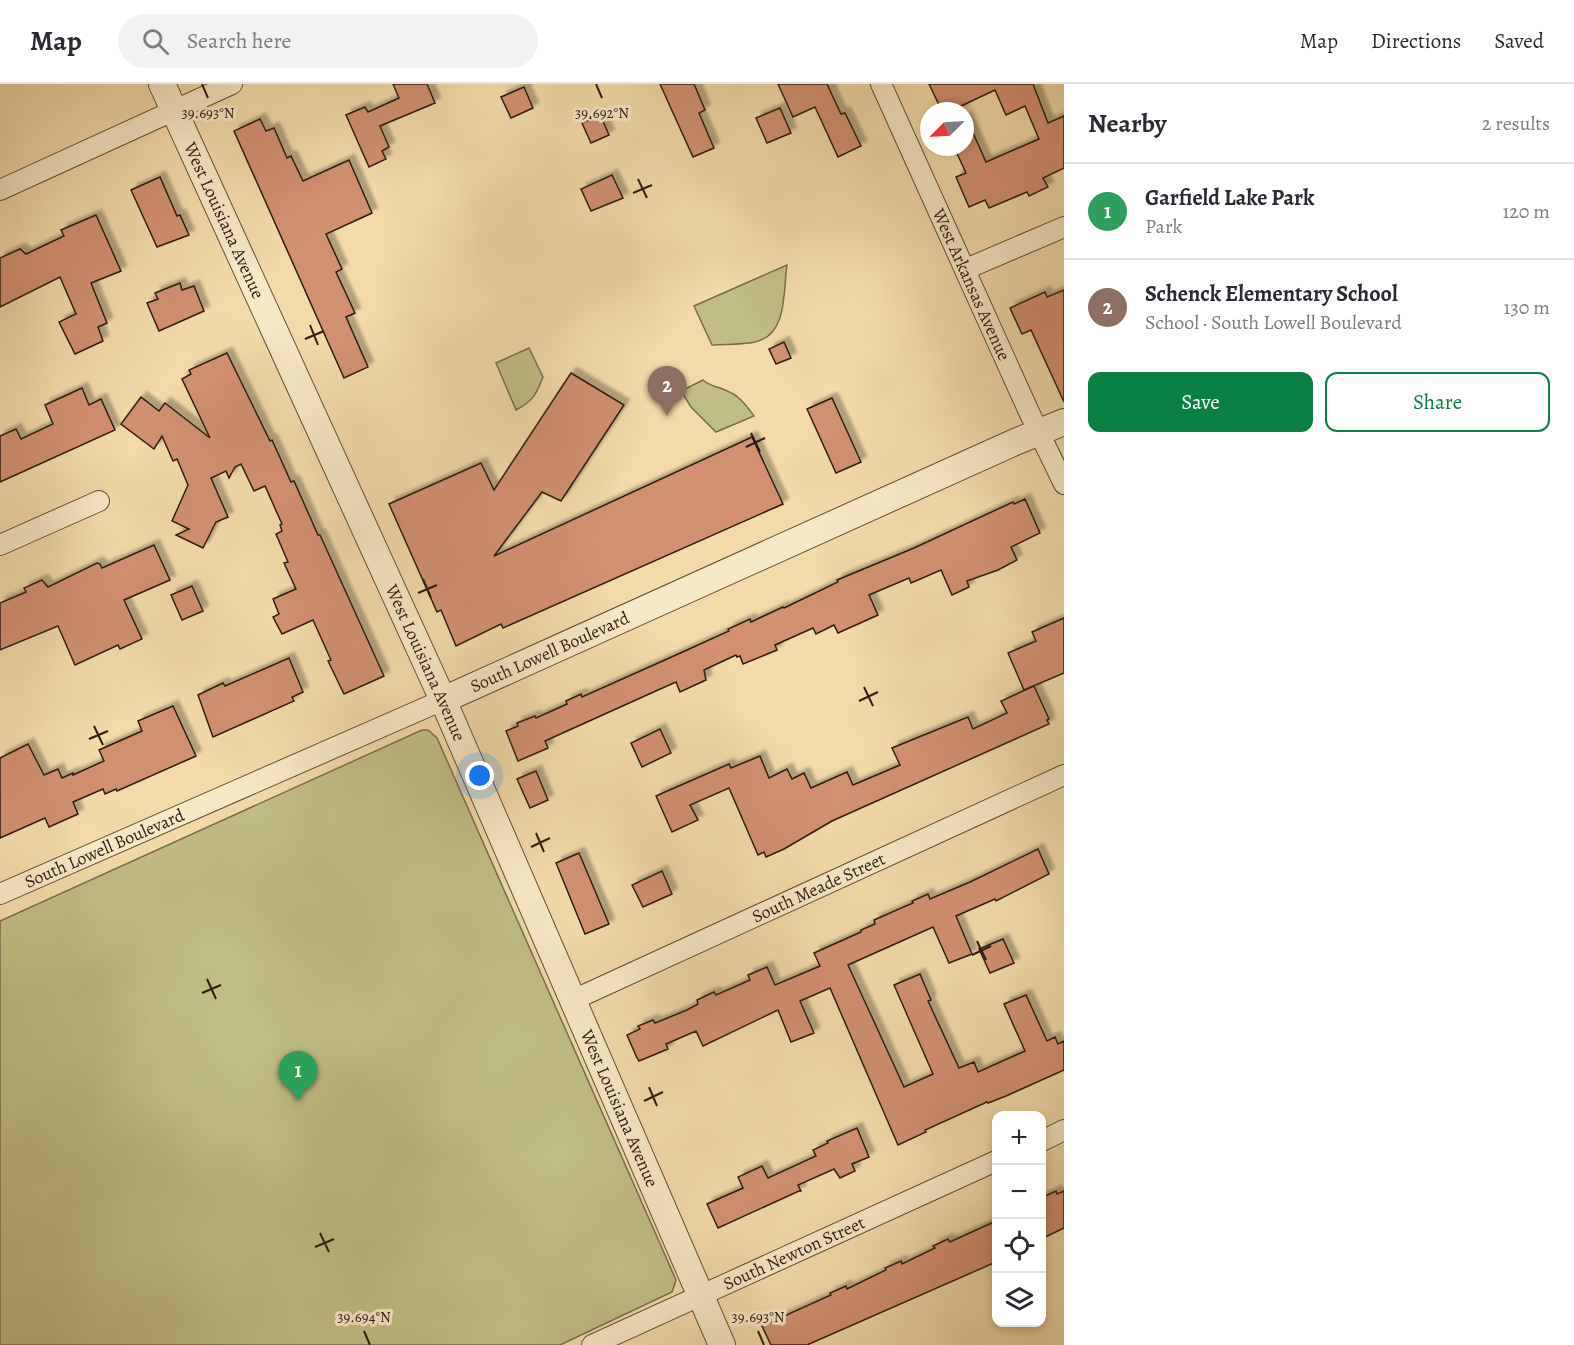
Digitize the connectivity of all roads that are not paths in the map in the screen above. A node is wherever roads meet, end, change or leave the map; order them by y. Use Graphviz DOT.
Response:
graph roads {
  1 [pos="162,84"];
  2 [pos="232,84"];
  3 [pos="881,84"];
  4 [pos="174,110"];
  5 [pos="0,190"];
  6 [pos="1064,227"];
  7 [pos="966,269"];
  8 [pos="1064,422"];
  9 [pos="1039,432"];
  10 [pos="1064,484"];
  11 [pos="99,501"];
  12 [pos="0,545"];
  13 [pos="443,700"];
  14 [pos="1064,775"];
  15 [pos="0,894"];
  16 [pos="573,1000"];
  17 [pos="1064,1130"];
  18 [pos="1046,1139"];
  19 [pos="992,1163"];
  20 [pos="700,1296"];
  21 [pos="592,1345"];
  22 [pos="722,1345"];
  1 -- 4 [label="street, West Louisiana Avenue"];
  2 -- 4 [label="street"];
  3 -- 7 [label="street, West Arkansas Avenue"];
  4 -- 5 [label="street"];
  4 -- 13 [label="street, West Louisiana Avenue"];
  6 -- 7 [label="street"];
  7 -- 9 [label="street, West Arkansas Avenue"];
  8 -- 9 [label="street, South Lowell Boulevard"];
  9 -- 10 [label="street, West Arkansas Avenue"];
  9 -- 13 [label="street, South Lowell Boulevard"];
  11 -- 12 [label="street"];
  13 -- 15 [label="street, South Lowell Boulevard"];
  13 -- 16 [label="street, West Louisiana Avenue"];
  14 -- 16 [label="street, South Meade Street"];
  16 -- 20 [label="street, West Louisiana Avenue"];
  17 -- 18 [label="street"];
  19 -- 20 [label="street, South Newton Street"];
  20 -- 21 [label="street, South Newton Street"];
  20 -- 22 [label="street, West Louisiana Avenue"];
}
